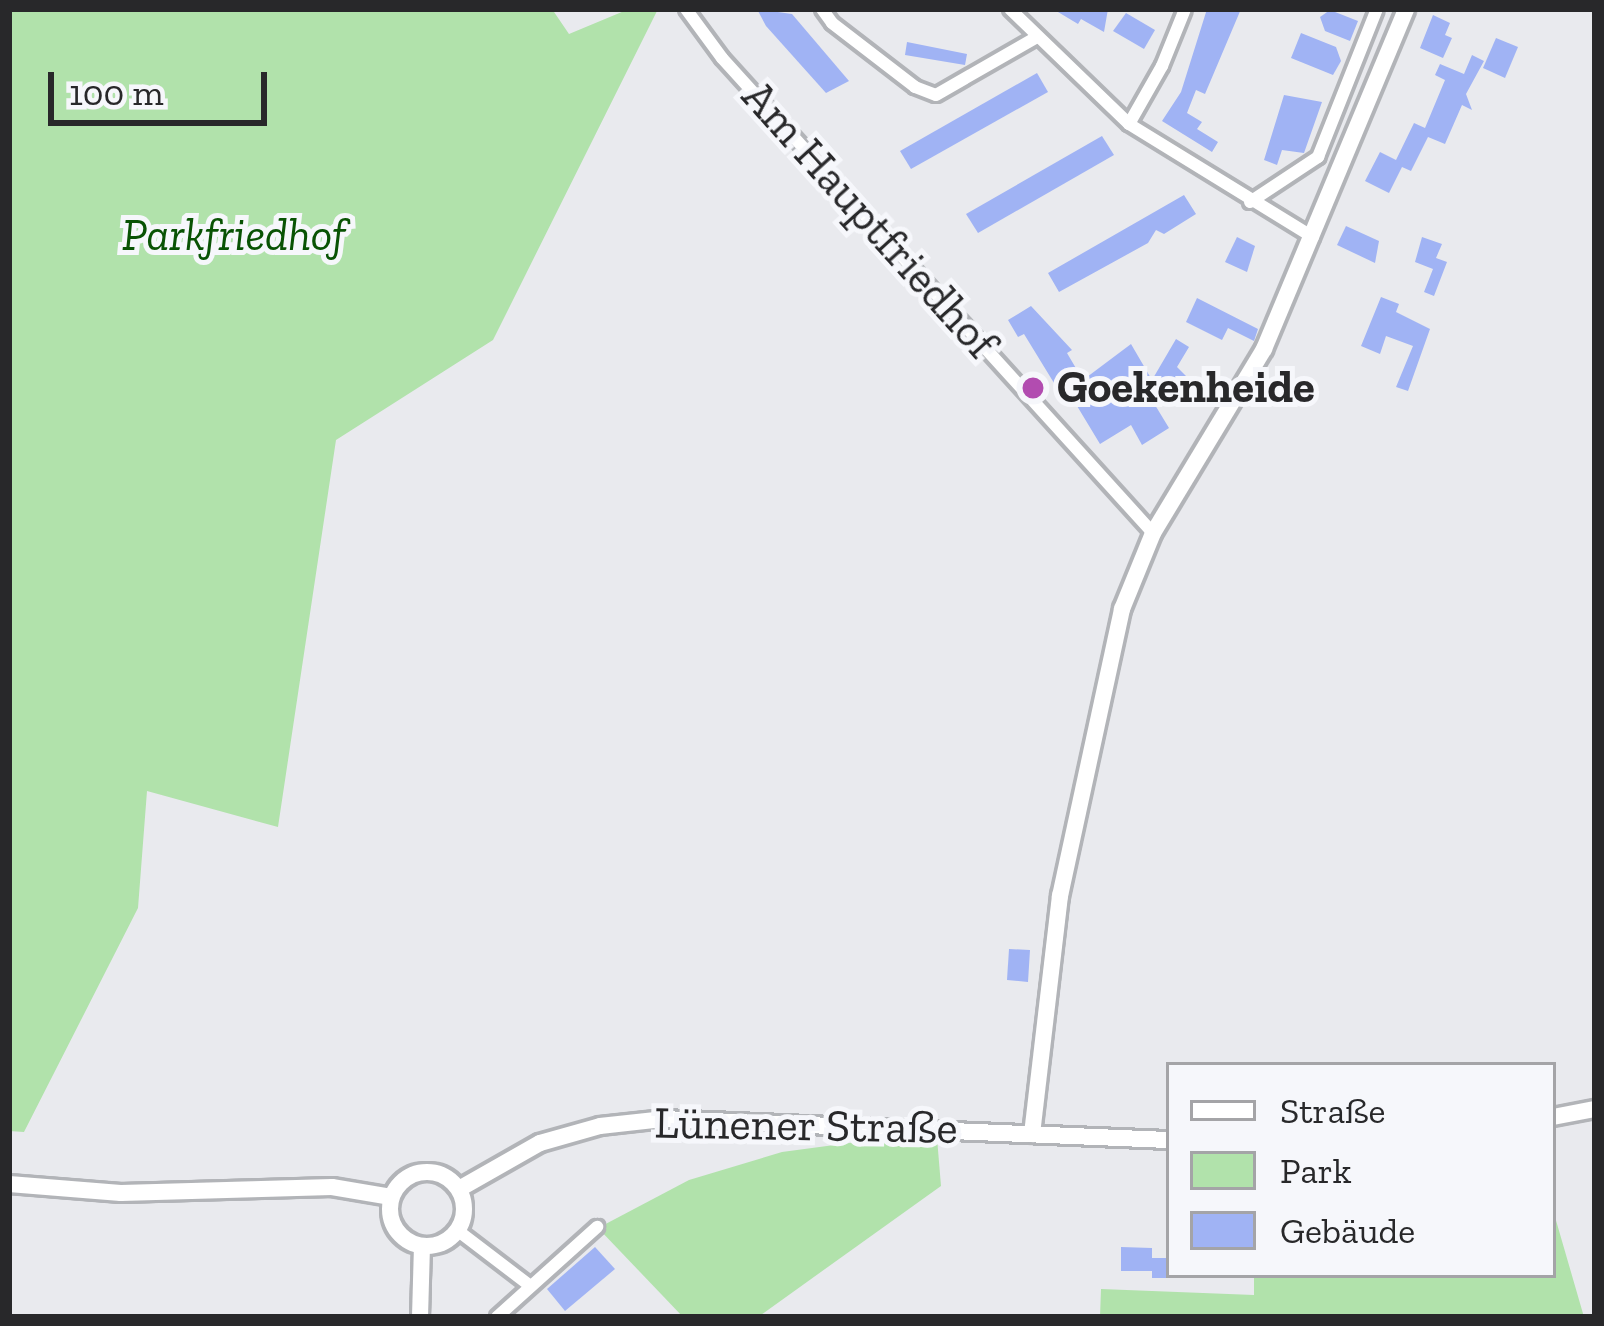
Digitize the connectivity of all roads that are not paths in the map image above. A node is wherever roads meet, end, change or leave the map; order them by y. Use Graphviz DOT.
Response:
graph roads {
  1 [pos="686,9"];
  2 [pos="822,9"];
  3 [pos="1010,9"];
  4 [pos="1185,9"];
  5 [pos="1377,9"];
  6 [pos="1406,9"];
  7 [pos="1037,37"];
  8 [pos="1129,124"];
  9 [pos="1250,202"];
  10 [pos="1313,237"];
  11 [pos="1153,533"];
  12 [pos="1595,1109"];
  13 [pos="1556,1116"];
  14 [pos="1031,1133"];
  15 [pos="1166,1140"];
  16 [pos="9,1184"];
  17 [pos="458,1189"];
  18 [pos="391,1197"];
  19 [pos="597,1227"];
  20 [pos="458,1230"];
  21 [pos="422,1246"];
  22 [pos="528,1284"];
  23 [pos="420,1317"];
  24 [pos="497,1317"];
  1 -- 11 [label="street, Am Hauptfriedhof"];
  2 -- 7 [label="street"];
  3 -- 7 [label="street"];
  4 -- 8 [label="street"];
  5 -- 9 [label="street"];
  6 -- 10 [label="main road"];
  7 -- 8 [label="street"];
  8 -- 9 [label="street"];
  9 -- 10 [label="street"];
  10 -- 11 [label="main road"];
  11 -- 14 [label="main road"];
  12 -- 13 [label="main road"];
  14 -- 15 [label="main road, Lünener Straße"];
  14 -- 17 [label="main road, Lünener Straße"];
  16 -- 18 [label="main road"];
  17 -- 18 [label="main road"];
  17 -- 20 [label="main road"];
  18 -- 21 [label="main road"];
  19 -- 22 [label="street"];
  20 -- 21 [label="main road"];
  20 -- 22 [label="street"];
  21 -- 23 [label="main road"];
  22 -- 24 [label="street"];
}
